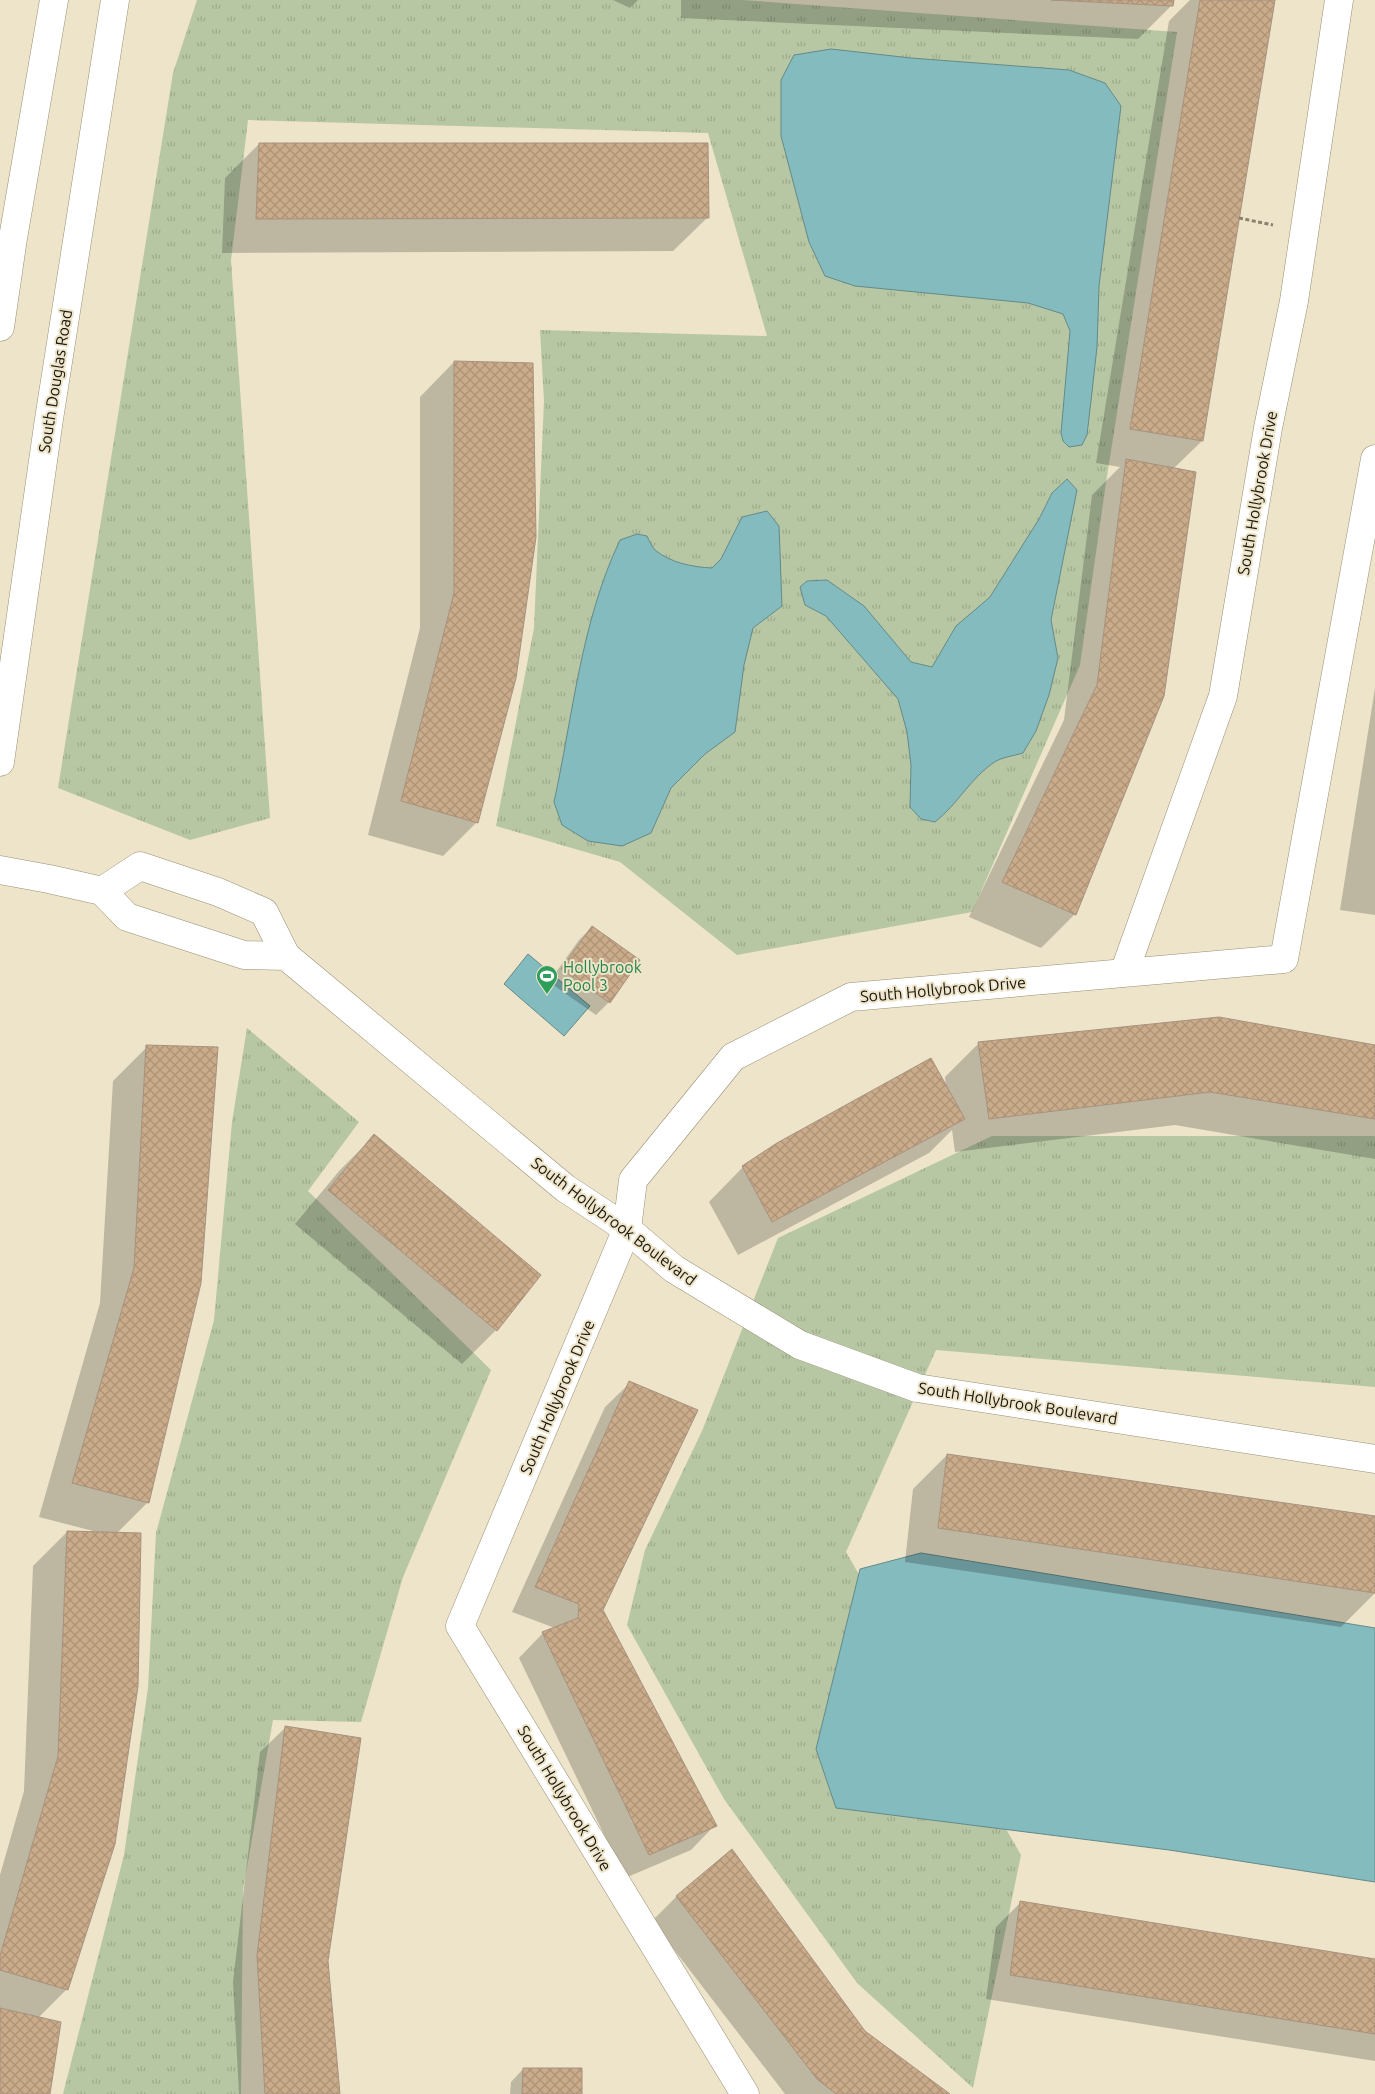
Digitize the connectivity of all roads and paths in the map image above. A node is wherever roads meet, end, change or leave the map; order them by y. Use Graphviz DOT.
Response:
graph roads {
  1 [pos="54,0"];
  2 [pos="115,0"];
  3 [pos="1339,0"];
  4 [pos="0,327"];
  5 [pos="1375,458"];
  6 [pos="0,762"];
  7 [pos="0,870"];
  8 [pos="102,891"];
  9 [pos="286,956"];
  10 [pos="1124,973"];
  11 [pos="628,1229"];
  12 [pos="1375,1459"];
  13 [pos="745,2094"];
  1 -- 4 [label="street"];
  2 -- 6 [label="street, South Douglas Road"];
  3 -- 10 [label="street, South Hollybrook Drive"];
  5 -- 10 [label="street, South Hollybrook Drive"];
  7 -- 8 [label="street"];
  8 -- 9 [label="street"];
  8 -- 9 [label="street, South Hollybrook Boulevard"];
  9 -- 11 [label="street, South Hollybrook Boulevard"];
  10 -- 11 [label="street, South Hollybrook Drive"];
  11 -- 12 [label="street, South Hollybrook Boulevard"];
  11 -- 13 [label="street, South Hollybrook Drive"];
}
